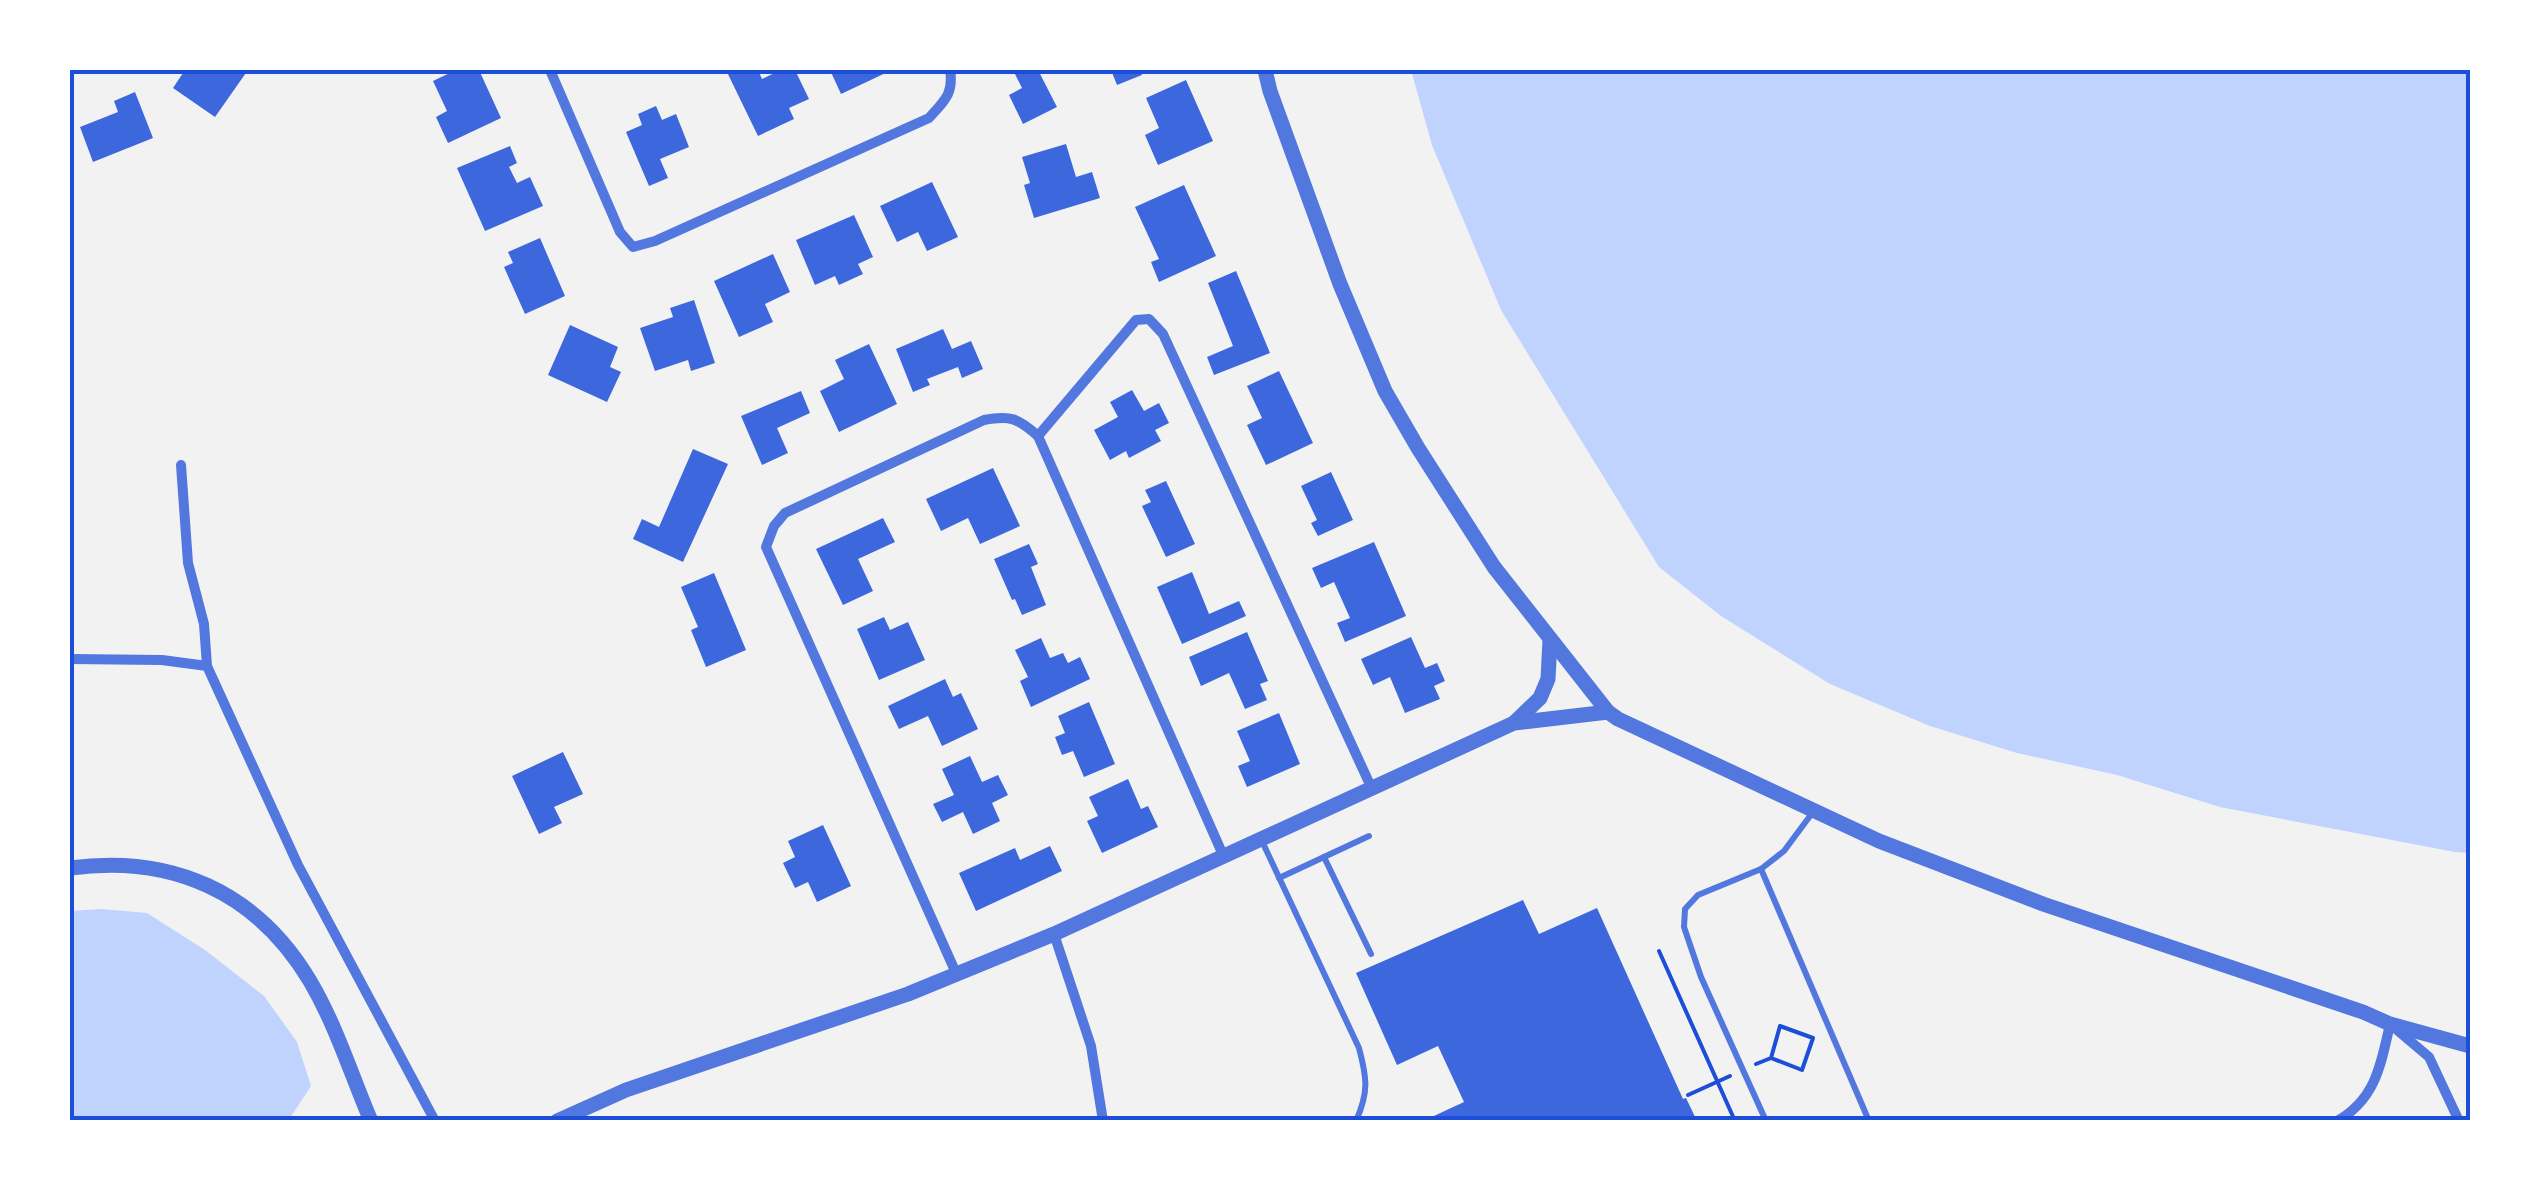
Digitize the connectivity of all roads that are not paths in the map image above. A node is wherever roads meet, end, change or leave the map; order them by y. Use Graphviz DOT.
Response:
graph roads {
  1 [pos="550,70"];
  2 [pos="950,70"];
  3 [pos="1265,70"];
  4 [pos="1038,436"];
  5 [pos="181,465"];
  6 [pos="1550,640"];
  7 [pos="70,659"];
  8 [pos="207,666"];
  9 [pos="1608,712"];
  10 [pos="1514,723"];
  11 [pos="1372,789"];
  12 [pos="1814,810"];
  13 [pos="1369,836"];
  14 [pos="1260,838"];
  15 [pos="1223,854"];
  16 [pos="1324,857"];
  17 [pos="70,868"];
  18 [pos="1761,868"];
  19 [pos="1279,878"];
  20 [pos="1054,934"];
  21 [pos="1371,954"];
  22 [pos="956,973"];
  23 [pos="2390,1024"];
  24 [pos="2470,1046"];
  25 [pos="371,1121"];
  26 [pos="434,1121"];
  27 [pos="557,1121"];
  28 [pos="1104,1121"];
  29 [pos="1356,1121"];
  30 [pos="1766,1121"];
  31 [pos="1869,1121"];
  32 [pos="2337,1121"];
  33 [pos="2459,1121"];
  1 -- 2 [label="street"];
  3 -- 6 [label="street"];
  4 -- 11 [label="street"];
  4 -- 15 [label="street"];
  4 -- 22 [label="street"];
  5 -- 8 [label="street"];
  6 -- 9 [label="street"];
  6 -- 10 [label="street"];
  7 -- 8 [label="street"];
  8 -- 26 [label="street"];
  9 -- 10 [label="street"];
  9 -- 12 [label="street"];
  10 -- 11 [label="street"];
  11 -- 14 [label="street"];
  12 -- 18 [label="lane"];
  12 -- 23 [label="street"];
  13 -- 16 [label="lane"];
  14 -- 15 [label="street"];
  14 -- 19 [label="lane"];
  15 -- 20 [label="street"];
  16 -- 19 [label="lane"];
  16 -- 21 [label="lane"];
  17 -- 25 [label="street"];
  18 -- 30 [label="lane"];
  18 -- 31 [label="lane"];
  19 -- 29 [label="lane"];
  20 -- 22 [label="street"];
  20 -- 28 [label="street"];
  22 -- 27 [label="street"];
  23 -- 24 [label="street"];
  23 -- 32 [label="street"];
  23 -- 33 [label="street"];
}
